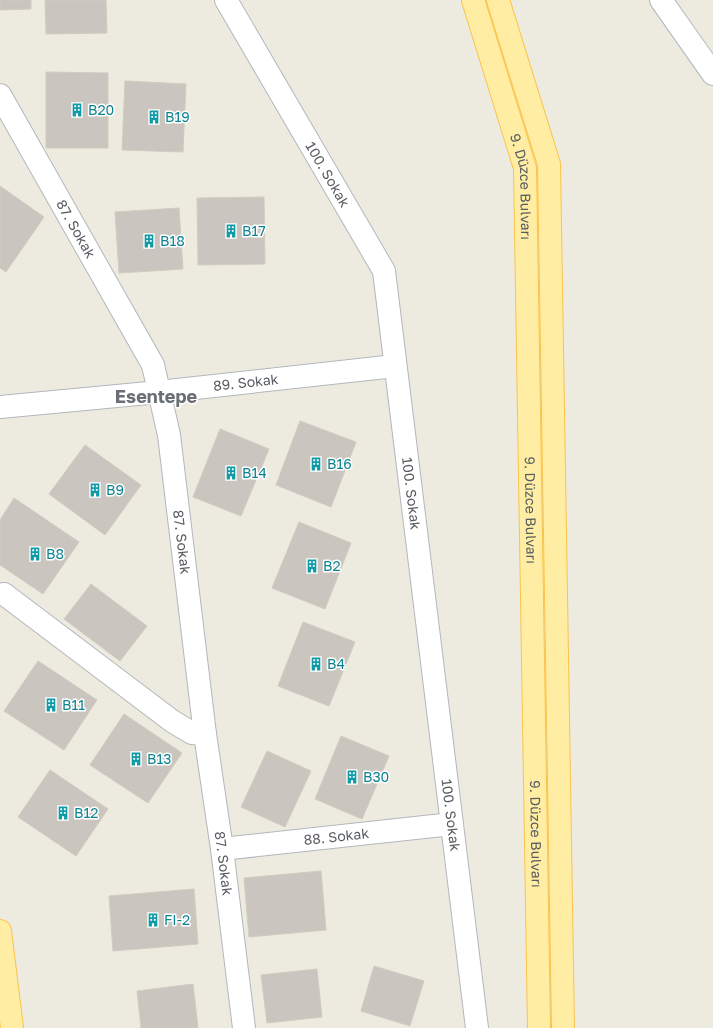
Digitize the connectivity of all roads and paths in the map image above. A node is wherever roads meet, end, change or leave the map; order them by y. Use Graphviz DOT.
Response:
graph roads {
  1 [pos="226,0"];
  2 [pos="473,0"];
  3 [pos="498,0"];
  4 [pos="661,0"];
  5 [pos="711,68"];
  6 [pos="0,95"];
  7 [pos="395,366"];
  8 [pos="159,392"];
  9 [pos="0,407"];
  10 [pos="4,594"];
  11 [pos="205,734"];
  12 [pos="452,824"];
  13 [pos="222,849"];
  14 [pos="0,931"];
  15 [pos="12,1028"];
  16 [pos="244,1028"];
  17 [pos="477,1028"];
  18 [pos="539,1028"];
  19 [pos="563,1028"];
  1 -- 7 [label="street, 100. Sokak"];
  2 -- 18 [label="main road, 9. Düzce Bulvarı"];
  3 -- 19 [label="main road, 9. Düzce Bulvarı"];
  4 -- 5 [label="street"];
  6 -- 8 [label="street, 87. Sokak"];
  7 -- 8 [label="street, 89. Sokak"];
  7 -- 12 [label="street, 100. Sokak"];
  8 -- 9 [label="street, 89. Sokak"];
  8 -- 11 [label="street, 87. Sokak"];
  10 -- 11 [label="street"];
  11 -- 13 [label="street, 87. Sokak"];
  12 -- 13 [label="street, 88. Sokak"];
  12 -- 17 [label="street, 100. Sokak"];
  13 -- 16 [label="street, 87. Sokak"];
  14 -- 15 [label="main road"];
}
